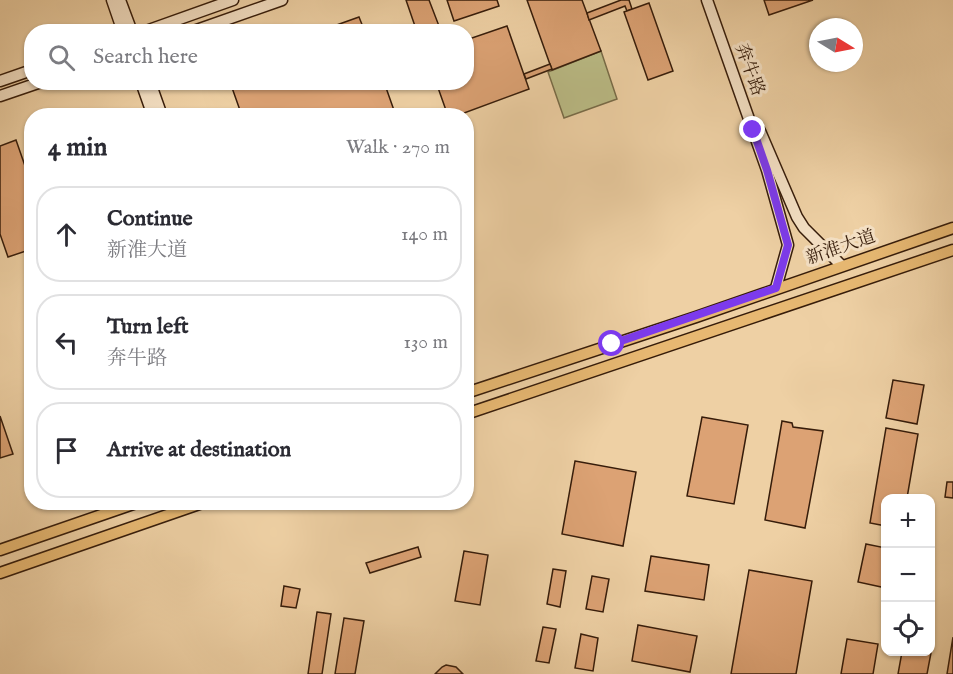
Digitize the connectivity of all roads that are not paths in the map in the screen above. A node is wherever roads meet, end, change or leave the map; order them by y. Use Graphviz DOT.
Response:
graph roads {
  1 [pos="112,0"];
  2 [pos="120,0"];
  3 [pos="233,0"];
  4 [pos="282,0"];
  5 [pos="706,0"];
  6 [pos="713,0"];
  7 [pos="120,24"];
  8 [pos="129,24"];
  9 [pos="166,24"];
  10 [pos="214,24"];
  11 [pos="24,73"];
  12 [pos="0,81"];
  13 [pos="24,88"];
  14 [pos="144,90"];
  15 [pos="153,90"];
  16 [pos="0,96"];
  17 [pos="150,108"];
  18 [pos="159,108"];
  19 [pos="953,228"];
  20 [pos="953,250"];
  21 [pos="841,265"];
  22 [pos="776,288"];
  23 [pos="474,390"];
  24 [pos="474,411"];
  25 [pos="116,510"];
  26 [pos="182,510"];
  27 [pos="0,550"];
  28 [pos="0,573"];
  1 -- 7 [label="street"];
  2 -- 8 [label="street"];
  3 -- 9 [label="street"];
  4 -- 10 [label="street"];
  5 -- 22 [label="street, 奔牛路"];
  6 -- 21 [label="street, 奔牛路"];
  11 -- 12 [label="street"];
  13 -- 16 [label="street"];
  14 -- 17 [label="street"];
  15 -- 18 [label="street"];
  19 -- 21 [label="main road, 新淮大道"];
  20 -- 24 [label="main road, 新淮大道"];
  21 -- 22 [label="main road, 新淮大道"];
  22 -- 23 [label="main road, 新淮大道"];
  25 -- 27 [label="main road"];
  26 -- 28 [label="main road"];
}
